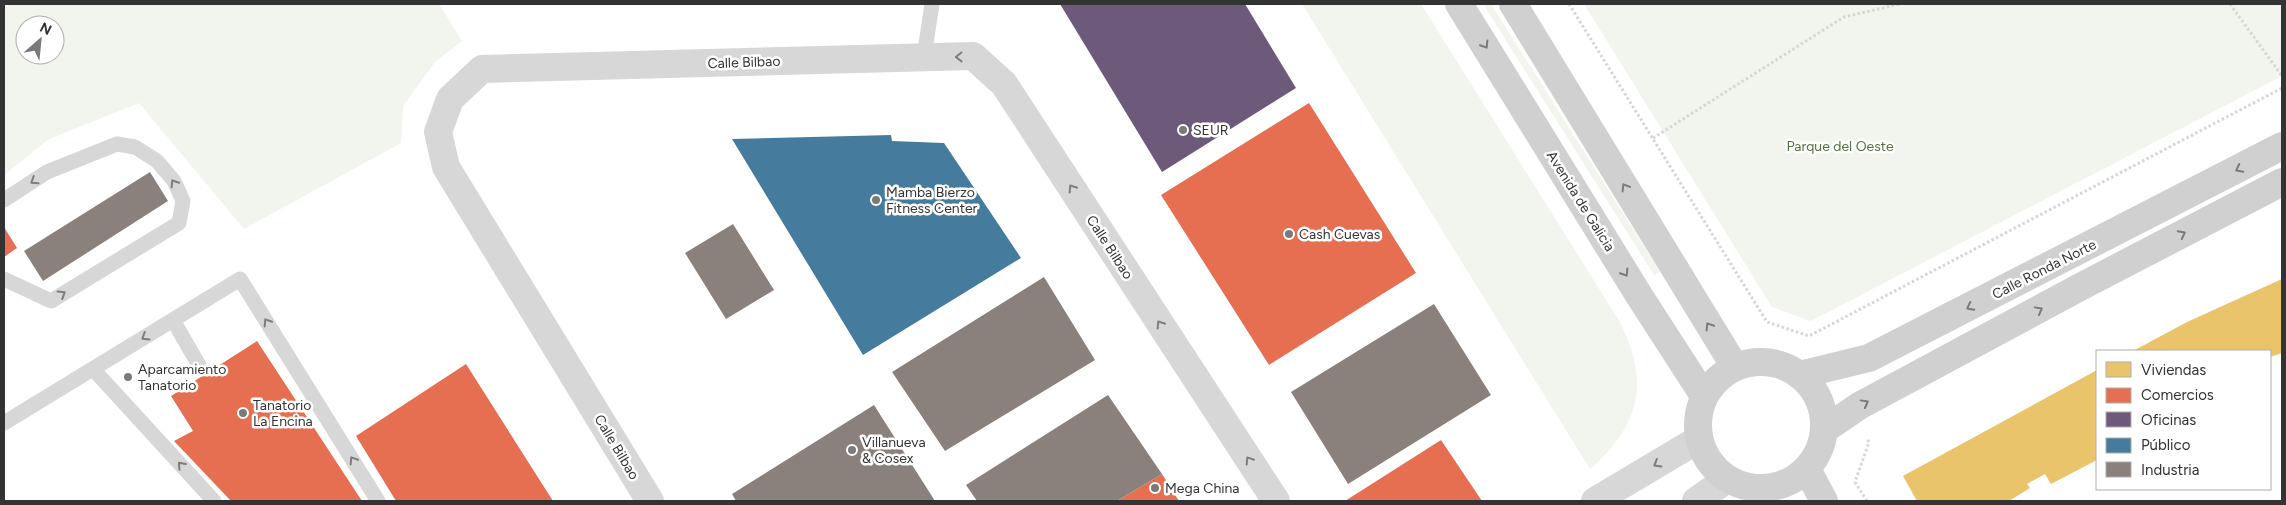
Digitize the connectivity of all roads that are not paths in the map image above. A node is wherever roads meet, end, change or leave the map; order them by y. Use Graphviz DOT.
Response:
graph roads {
  1 [pos="932,4"];
  2 [pos="1459,4"];
  3 [pos="1512,4"];
  4 [pos="924,57"];
  5 [pos="2282,146"];
  6 [pos="2282,182"];
  7 [pos="4,200"];
  8 [pos="4,279"];
  9 [pos="173,320"];
  10 [pos="200,367"];
  11 [pos="1735,367"];
  12 [pos="93,369"];
  13 [pos="1799,374"];
  14 [pos="1704,396"];
  15 [pos="4,423"];
  16 [pos="1824,430"];
  17 [pos="1699,439"];
  18 [pos="1807,469"];
  19 [pos="1727,479"];
  20 [pos="1760,494"];
  21 [pos="214,501"];
  22 [pos="378,501"];
  23 [pos="650,501"];
  24 [pos="1276,501"];
  25 [pos="1595,501"];
  26 [pos="1696,501"];
  27 [pos="1824,501"];
  1 -- 4 [label="lane"];
  2 -- 14 [label="main road, Avenida de Galicia, one-way"];
  11 -- 3 [label="main road, one-way"];
  4 -- 23 [label="street, Calle Bilbao"];
  24 -- 4 [label="street, Calle Bilbao, one-way"];
  5 -- 13 [label="main road, Calle Ronda Norte, one-way"];
  16 -- 6 [label="main road, one-way"];
  8 -- 7 [label="lane, one-way"];
  9 -- 10 [label="lane"];
  9 -- 12 [label="lane, one-way"];
  22 -- 9 [label="lane, one-way"];
  11 -- 13 [label="main road"];
  11 -- 14 [label="main road"];
  12 -- 15 [label="lane"];
  21 -- 12 [label="lane, one-way"];
  13 -- 16 [label="main road"];
  14 -- 17 [label="main road"];
  16 -- 18 [label="main road"];
  17 -- 19 [label="main road"];
  17 -- 25 [label="street, one-way"];
  18 -- 20 [label="main road"];
  18 -- 27 [label="main road"];
  19 -- 20 [label="main road"];
  19 -- 26 [label="street"];
}
